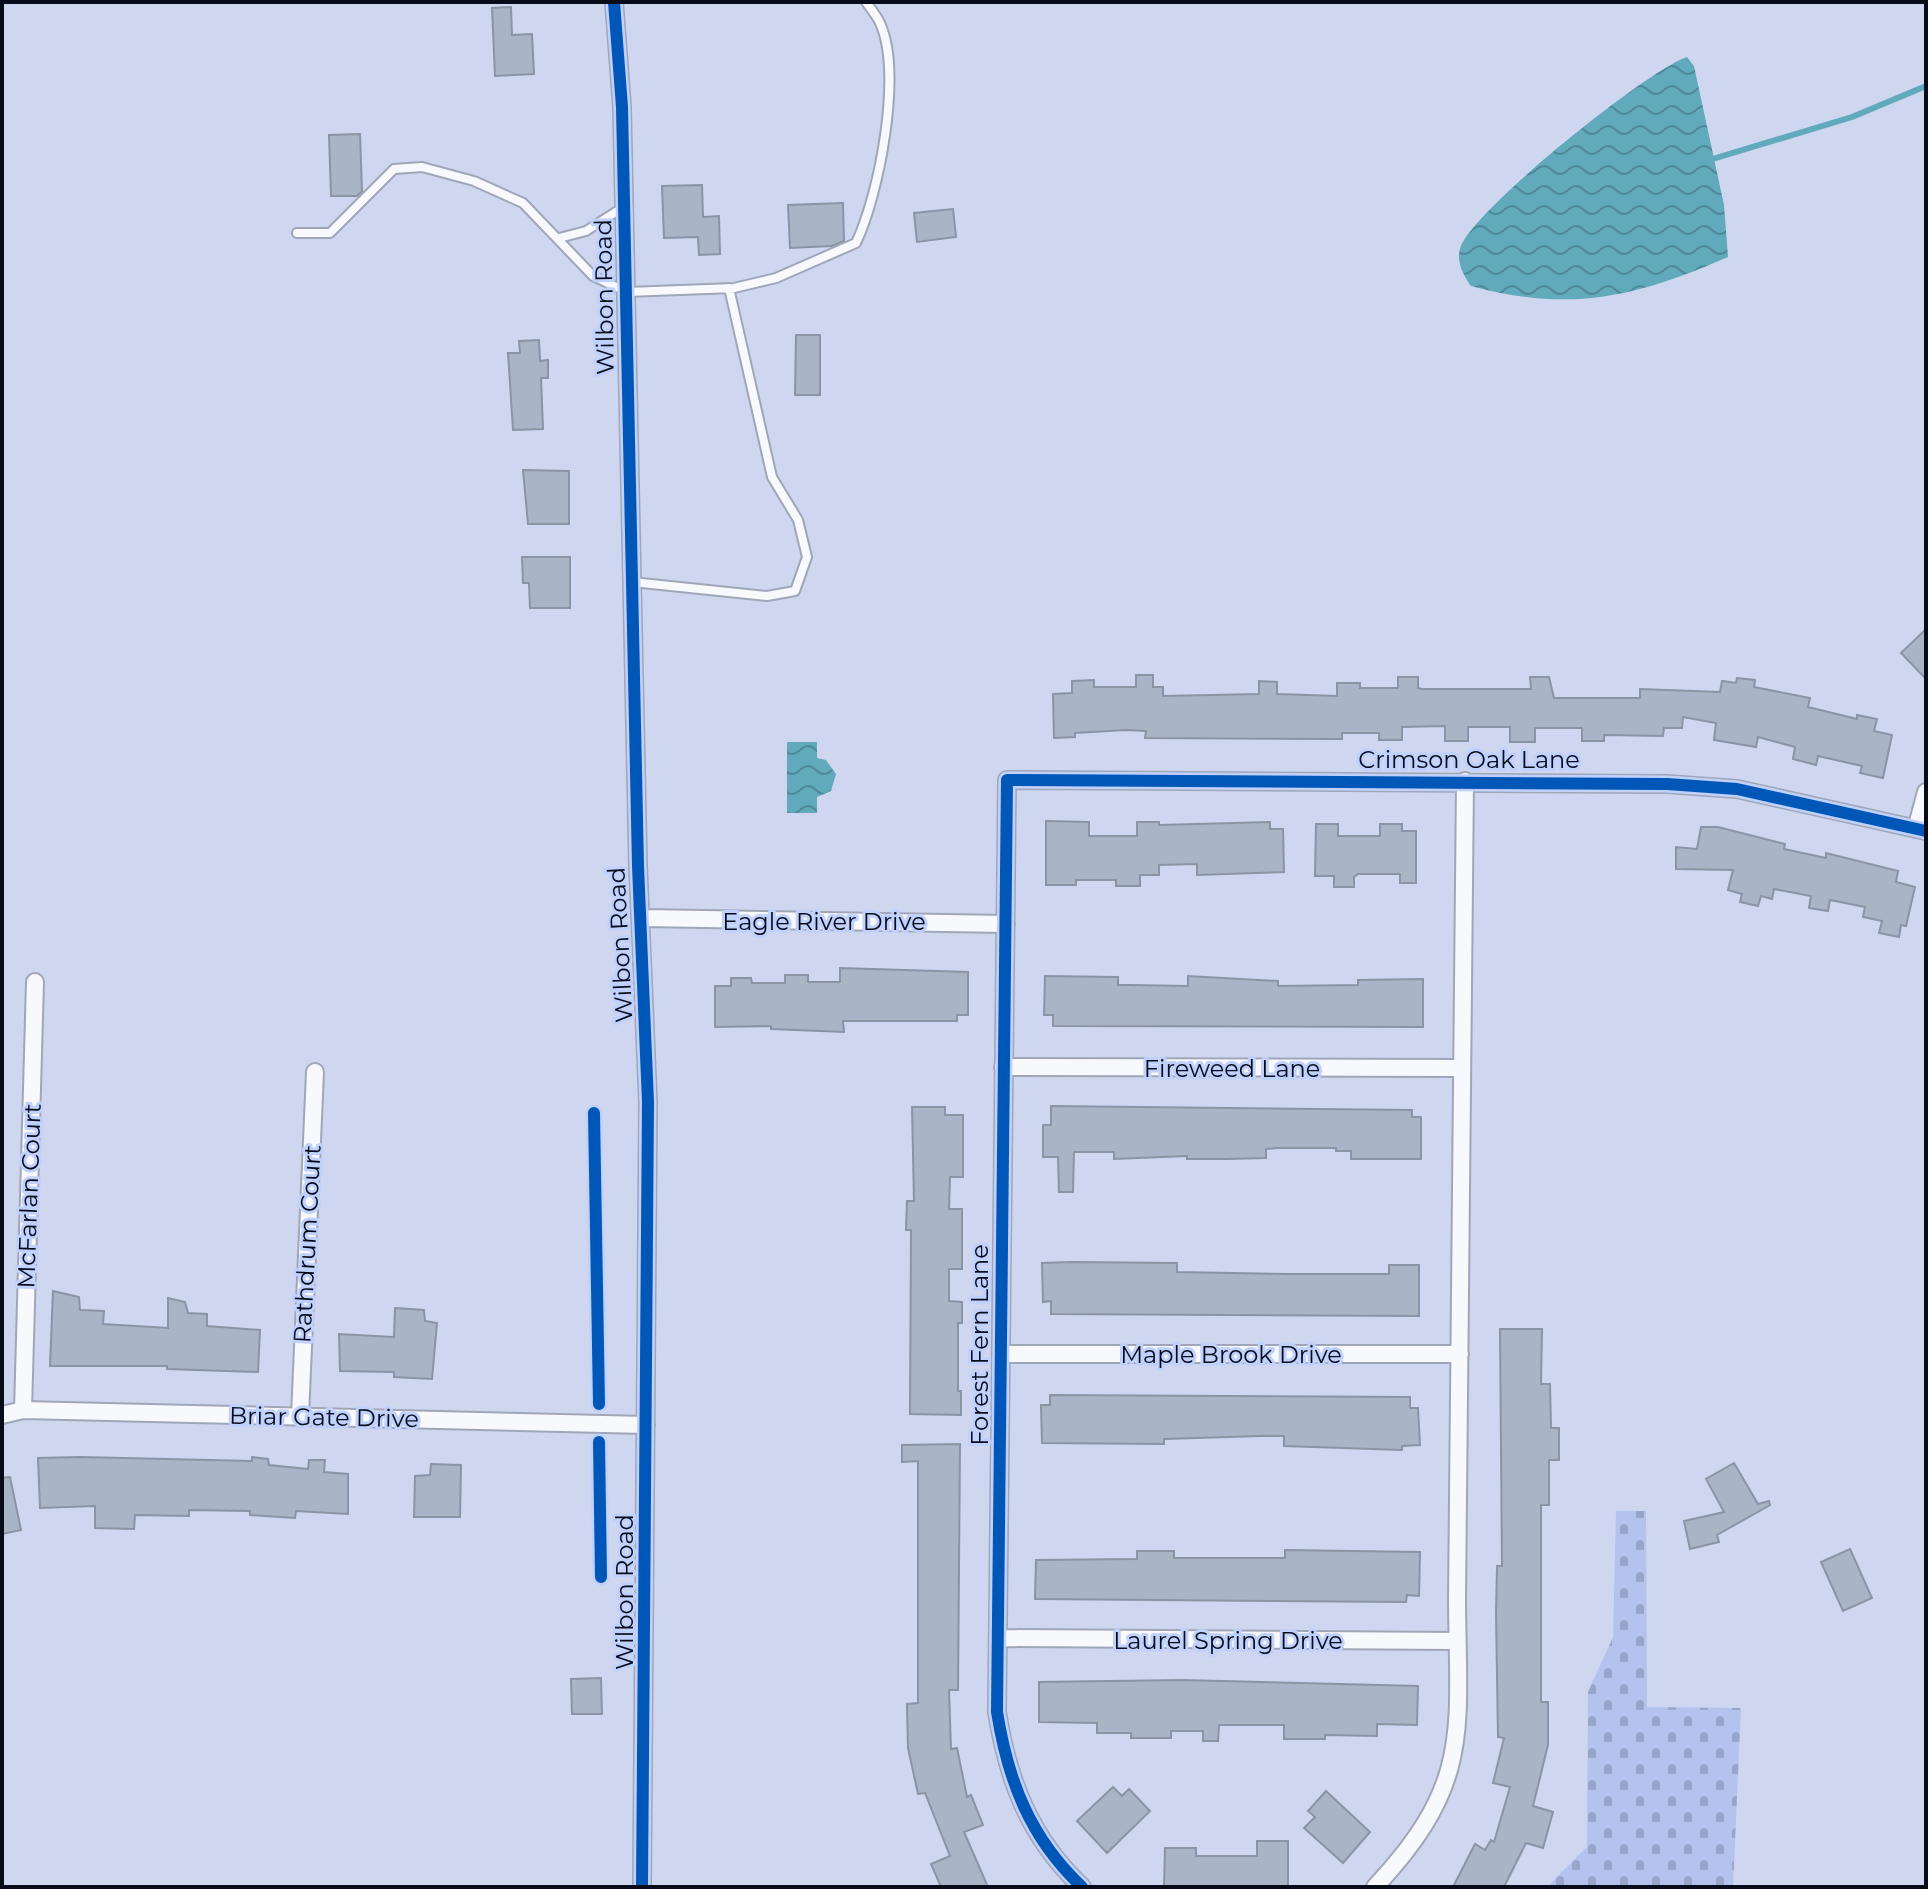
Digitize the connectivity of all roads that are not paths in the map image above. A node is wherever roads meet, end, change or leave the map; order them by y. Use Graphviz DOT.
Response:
graph roads {
  1 [pos="614,2"];
  2 [pos="866,2"];
  3 [pos="624,206"];
  4 [pos="297,233"];
  5 [pos="559,238"];
  6 [pos="729,288"];
  7 [pos="627,292"];
  8 [pos="632,582"];
  9 [pos="1007,780"];
  10 [pos="1465,781"];
  11 [pos="1926,792"];
  12 [pos="1921,830"];
  13 [pos="643,918"];
  14 [pos="1006,924"];
  15 [pos="35,982"];
  16 [pos="1003,1067"];
  17 [pos="1461,1068"];
  18 [pos="315,1072"];
  19 [pos="1002,1354"];
  20 [pos="1460,1354"];
  21 [pos="23,1410"];
  22 [pos="2,1415"];
  23 [pos="300,1416"];
  24 [pos="646,1425"];
  25 [pos="998,1638"];
  26 [pos="1457,1641"];
  27 [pos="642,1887"];
  28 [pos="1082,1887"];
  29 [pos="1375,1887"];
  1 -- 3 [label="street, Wilbon Road"];
  2 -- 6 [label="lane"];
  3 -- 5 [label="lane"];
  3 -- 7 [label="street, Wilbon Road"];
  4 -- 5 [label="lane"];
  5 -- 7 [label="lane"];
  6 -- 7 [label="lane"];
  6 -- 8 [label="lane"];
  7 -- 8 [label="street, Wilbon Road"];
  8 -- 13 [label="street, Wilbon Road"];
  9 -- 10 [label="street, Crimson Oak Lane"];
  9 -- 14 [label="street, Forest Fern Lane"];
  10 -- 12 [label="street, Crimson Oak Lane"];
  10 -- 17 [label="street"];
  11 -- 12 [label="street"];
  13 -- 14 [label="street, Eagle River Drive"];
  13 -- 24 [label="street, Wilbon Road"];
  14 -- 16 [label="street, Forest Fern Lane"];
  15 -- 21 [label="street, McFarlan Court"];
  16 -- 17 [label="street, Fireweed Lane"];
  16 -- 19 [label="street, Forest Fern Lane"];
  17 -- 20 [label="street"];
  18 -- 23 [label="street, Rathdrum Court"];
  19 -- 20 [label="street, Maple Brook Drive"];
  19 -- 25 [label="street, Forest Fern Lane"];
  20 -- 26 [label="street"];
  21 -- 22 [label="street, Briar Gate Drive"];
  21 -- 23 [label="street, Briar Gate Drive"];
  23 -- 24 [label="street, Briar Gate Drive"];
  24 -- 27 [label="street, Wilbon Road"];
  25 -- 26 [label="street, Laurel Spring Drive"];
  25 -- 28 [label="street, Forest Fern Lane"];
  26 -- 29 [label="street"];
}
